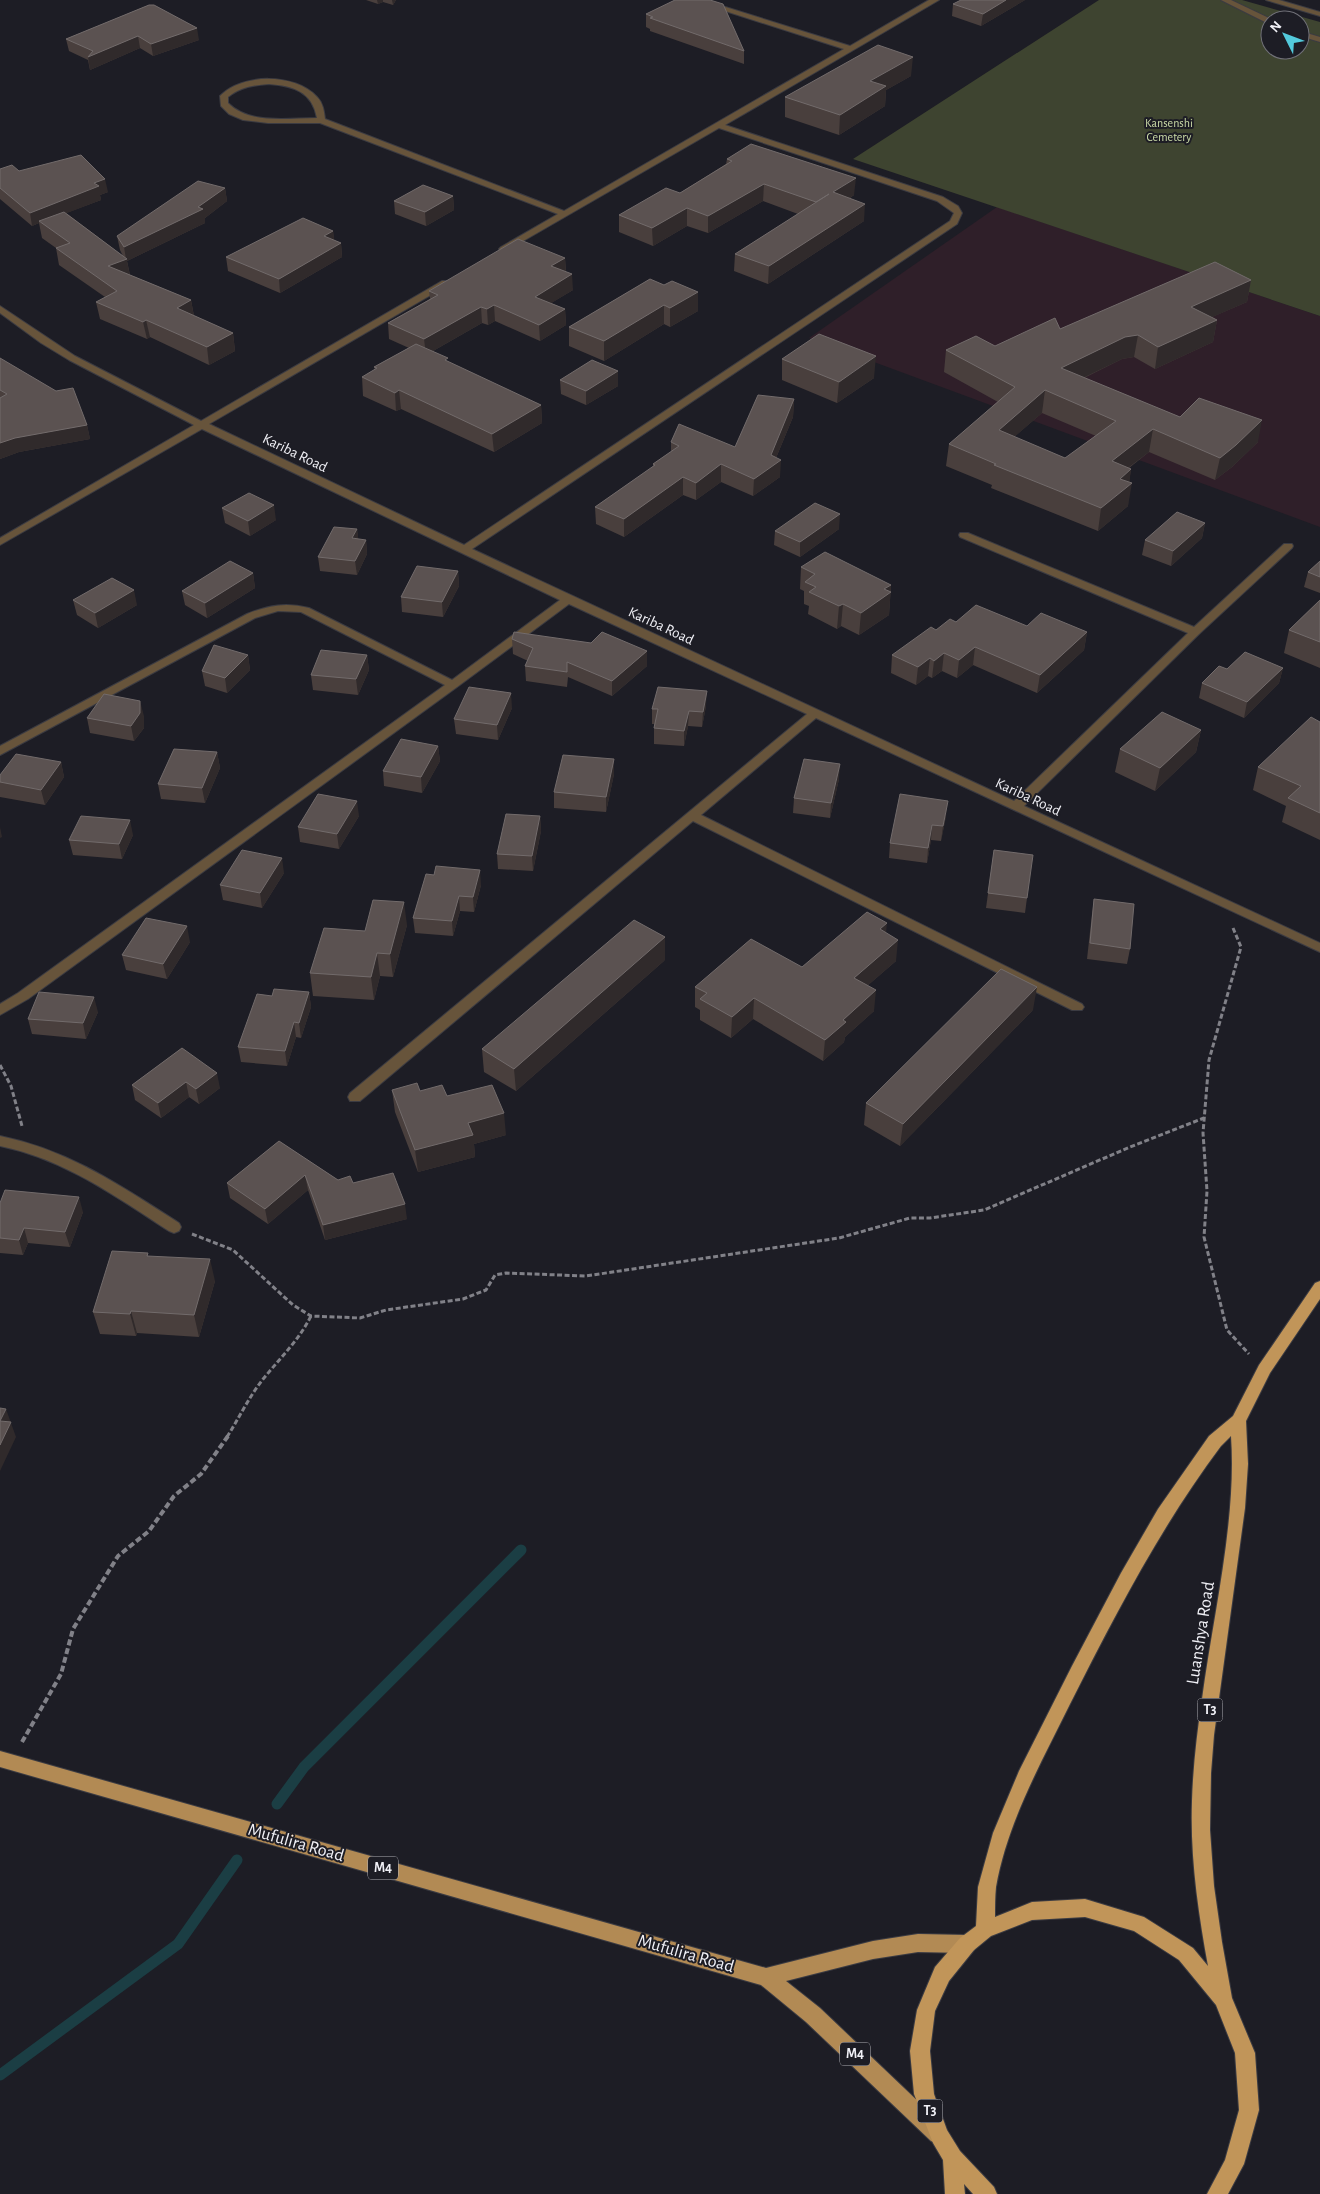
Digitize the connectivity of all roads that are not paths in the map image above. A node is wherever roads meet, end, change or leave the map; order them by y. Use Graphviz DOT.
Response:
graph roads {
  1 [pos="695,0"];
  2 [pos="934,0"];
  3 [pos="1225,0"];
  4 [pos="1270,0"];
  5 [pos="1320,14"];
  6 [pos="1260,16"];
  7 [pos="852,49"];
  8 [pos="321,120"];
  9 [pos="720,126"];
  10 [pos="565,214"];
  11 [pos="497,253"];
  12 [pos="454,278"];
  13 [pos="0,309"];
  14 [pos="200,424"];
  15 [pos="964,536"];
  16 [pos="0,542"];
  17 [pos="1288,546"];
  18 [pos="464,550"];
  19 [pos="568,600"];
  20 [pos="1195,632"];
  21 [pos="453,685"];
  22 [pos="814,714"];
  23 [pos="0,751"];
  24 [pos="1015,808"];
  25 [pos="693,816"];
  26 [pos="1320,948"];
  27 [pos="1076,1008"];
  28 [pos="0,1010"];
  29 [pos="355,1097"];
  30 [pos="0,1141"];
  31 [pos="174,1227"];
  32 [pos="1320,1287"];
  33 [pos="1238,1421"];
  34 [pos="5,1760"];
  35 [pos="985,1930"];
  36 [pos="967,1944"];
  37 [pos="766,1977"];
  38 [pos="1223,1999"];
  39 [pos="940,2136"];
  40 [pos="953,2158"];
  41 [pos="955,2194"];
  42 [pos="987,2194"];
  43 [pos="1217,2194"];
  1 -- 7 [label="street"];
  2 -- 7 [label="street"];
  3 -- 6 [label="street"];
  4 -- 5 [label="street"];
  7 -- 9 [label="street"];
  8 -- 8 [label="street"];
  8 -- 10 [label="street"];
  9 -- 10 [label="street"];
  9 -- 18 [label="street"];
  10 -- 11 [label="street"];
  12 -- 14 [label="street"];
  13 -- 14 [label="street, Kariba Road"];
  14 -- 16 [label="street"];
  14 -- 18 [label="street, Kariba Road"];
  15 -- 20 [label="street"];
  17 -- 20 [label="street"];
  18 -- 19 [label="street, Kariba Road"];
  19 -- 21 [label="street"];
  19 -- 22 [label="street, Kariba Road"];
  20 -- 24 [label="street"];
  21 -- 23 [label="street"];
  21 -- 28 [label="street"];
  22 -- 24 [label="street, Kariba Road"];
  22 -- 25 [label="street"];
  24 -- 26 [label="street, Kariba Road"];
  25 -- 27 [label="street"];
  25 -- 29 [label="street"];
  30 -- 31 [label="street"];
  32 -- 33 [label="highway, Luanshya Road / T3"];
  33 -- 35 [label="highway, Luanshya Road / T3"];
  33 -- 38 [label="highway, Luanshya Road / T3"];
  34 -- 37 [label="main road, Mufulira Road / M4"];
  35 -- 36 [label="highway, T3"];
  35 -- 38 [label="highway, T3"];
  36 -- 37 [label="main road"];
  36 -- 39 [label="highway, T3"];
  37 -- 39 [label="main road, M4"];
  38 -- 43 [label="highway, T3"];
  39 -- 40 [label="highway, T3"];
  40 -- 41 [label="highway, T3"];
  40 -- 42 [label="highway, T3"];
}
